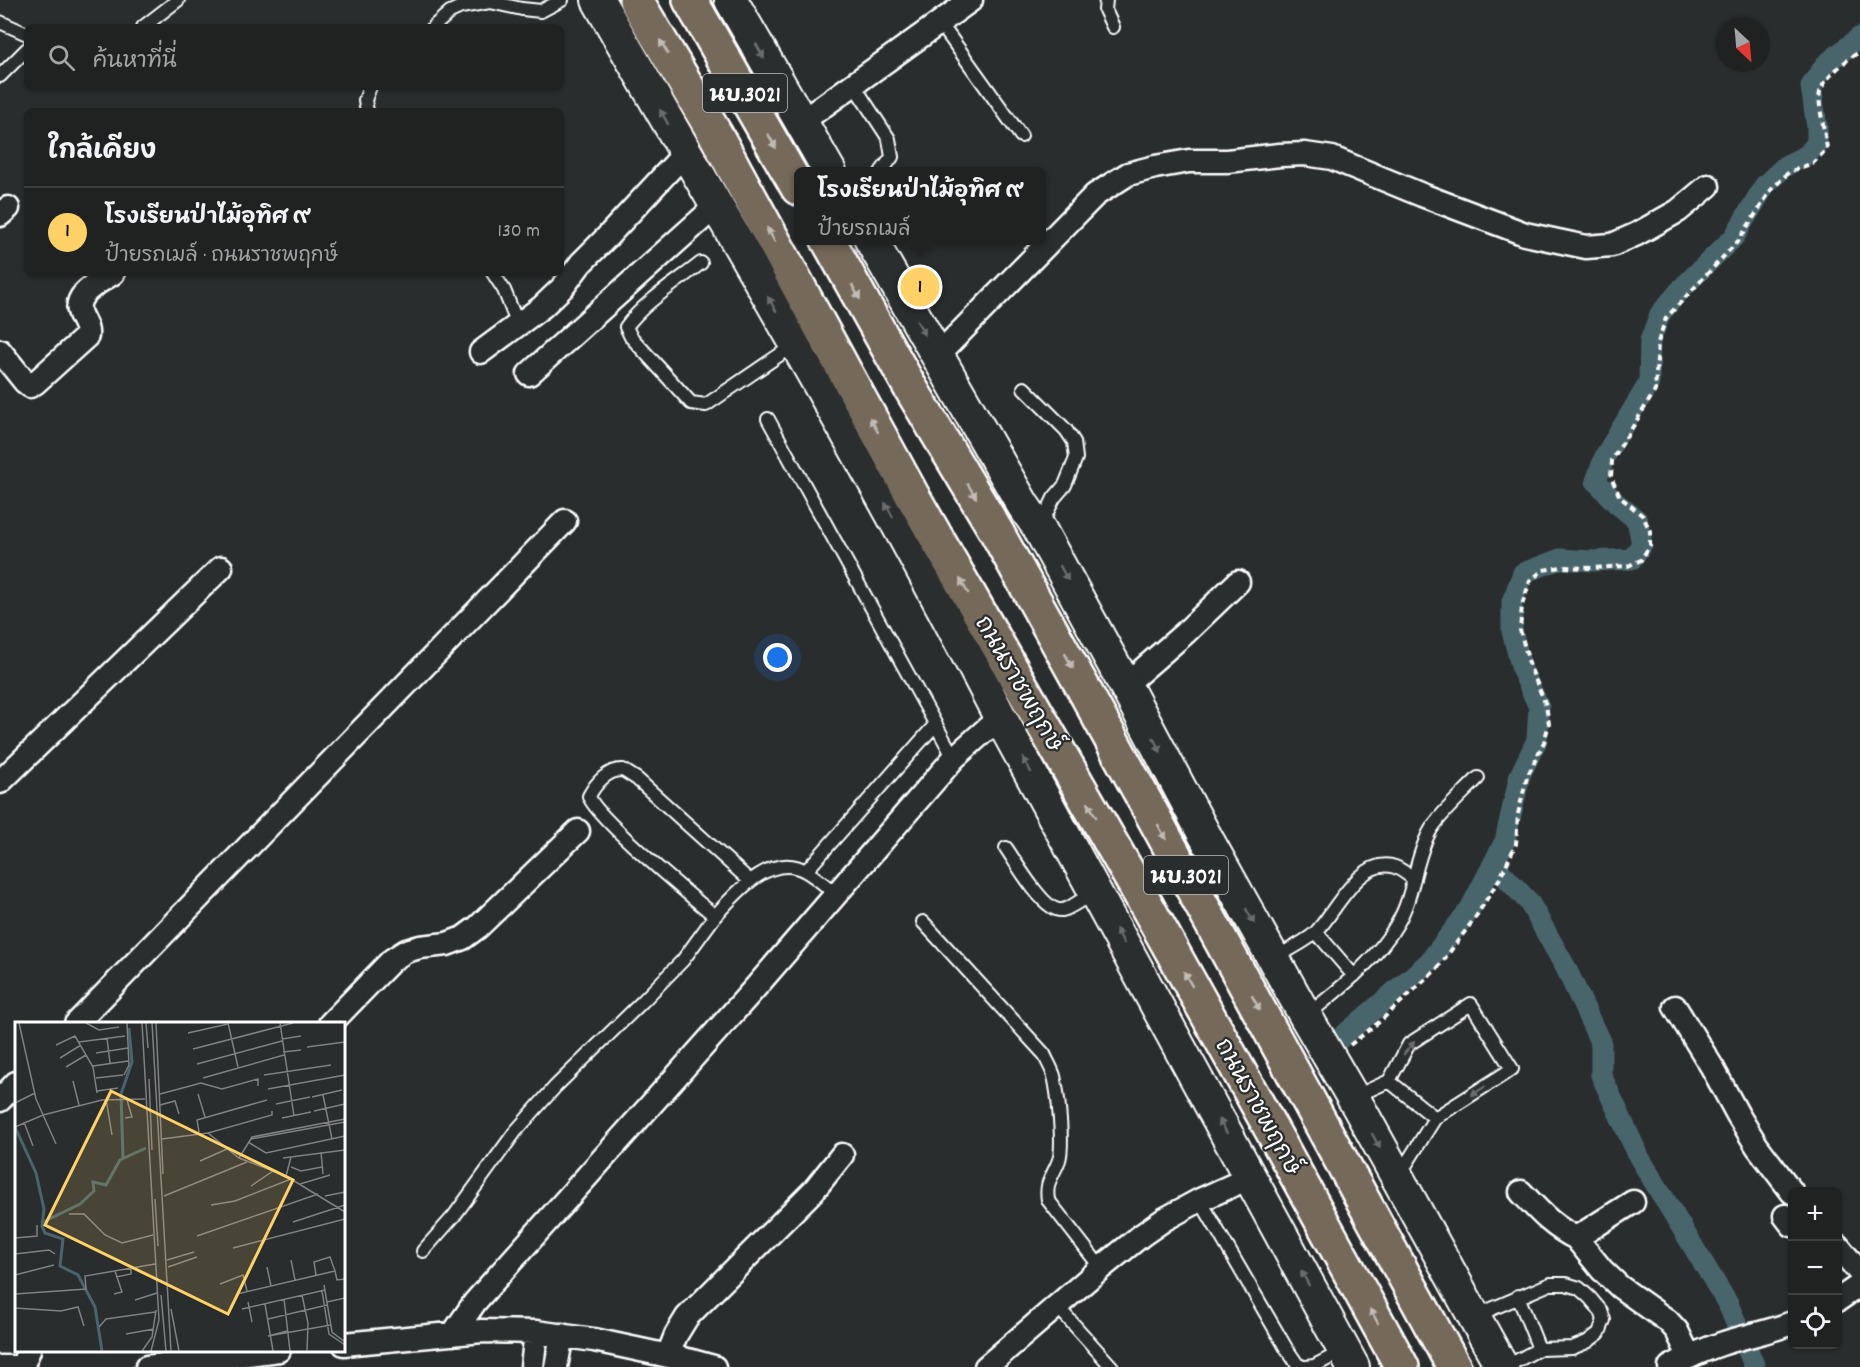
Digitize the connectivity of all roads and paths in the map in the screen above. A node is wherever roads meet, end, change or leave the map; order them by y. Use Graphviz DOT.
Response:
graph roads {
  1 [pos="178,0"];
  2 [pos="562,0"];
  3 [pos="598,0"];
  4 [pos="636,0"];
  5 [pos="690,0"];
  6 [pos="731,0"];
  7 [pos="971,0"];
  8 [pos="1106,0"];
  9 [pos="0,22"];
  10 [pos="940,23"];
  11 [pos="147,24"];
  12 [pos="436,24"];
  13 [pos="1113,27"];
  14 [pos="24,33"];
  15 [pos="24,52"];
  16 [pos="1860,52"];
  17 [pos="0,76"];
  18 [pos="853,84"];
  19 [pos="369,90"];
  20 [pos="366,108"];
  21 [pos="801,122"];
  22 [pos="1022,136"];
  23 [pos="685,153"];
  24 [pos="828,167"];
  25 [pos="884,167"];
  26 [pos="794,181"];
  27 [pos="1708,186"];
  28 [pos="716,206"];
  29 [pos="831,245"];
  30 [pos="874,245"];
  31 [pos="1046,245"];
  32 [pos="1046,245"];
  33 [pos="701,263"];
  34 [pos="108,276"];
  35 [pos="495,276"];
  36 [pos="518,325"];
  37 [pos="795,344"];
  38 [pos="0,351"];
  39 [pos="481,352"];
  40 [pos="937,356"];
  41 [pos="529,374"];
  42 [pos="910,387"];
  43 [pos="1024,388"];
  44 [pos="768,419"];
  45 [pos="912,495"];
  46 [pos="1031,516"];
  47 [pos="565,520"];
  48 [pos="220,568"];
  49 [pos="1238,582"];
  50 [pos="948,616"];
  51 [pos="1125,685"];
  52 [pos="1000,717"];
  53 [pos="935,725"];
  54 [pos="954,758"];
  55 [pos="1478,778"];
  56 [pos="0,782"];
  57 [pos="578,831"];
  58 [pos="1006,848"];
  59 [pos="806,871"];
  60 [pos="1414,879"];
  61 [pos="749,880"];
  62 [pos="1096,891"];
  63 [pos="836,894"];
  64 [pos="715,916"];
  65 [pos="923,922"];
  66 [pos="1316,932"];
  67 [pos="1274,959"];
  68 [pos="1354,976"];
  69 [pos="1675,1007"];
  70 [pos="1305,1017"];
  71 [pos="77,1022"];
  72 [pos="331,1022"];
  73 [pos="1330,1060"];
  74 [pos="1389,1081"];
  75 [pos="15,1084"];
  76 [pos="1352,1097"];
  77 [pos="0,1100"];
  78 [pos="1435,1118"];
  79 [pos="842,1155"];
  80 [pos="1251,1177"];
  81 [pos="1397,1179"];
  82 [pos="1788,1187"];
  83 [pos="1521,1191"];
  84 [pos="1200,1200"];
  85 [pos="1633,1202"];
  86 [pos="1576,1238"];
  87 [pos="423,1251"];
  88 [pos="1842,1251"];
  89 [pos="1101,1268"];
  90 [pos="1860,1273"];
  91 [pos="1518,1296"];
  92 [pos="1057,1306"];
  93 [pos="1474,1316"];
  94 [pos="1785,1326"];
  95 [pos="536,1332"];
  96 [pos="453,1334"];
  97 [pos="562,1335"];
  98 [pos="345,1344"];
  99 [pos="1539,1349"];
  100 [pos="28,1352"];
  101 [pos="271,1352"];
  102 [pos="205,1355"];
  103 [pos="668,1355"];
  104 [pos="1348,1359"];
  105 [pos="1692,1360"];
  106 [pos="235,1361"];
  107 [pos="0,1367"];
  108 [pos="13,1367"];
  109 [pos="22,1367"];
  110 [pos="147,1367"];
  111 [pos="532,1367"];
  112 [pos="556,1367"];
  113 [pos="714,1367"];
  114 [pos="986,1367"];
  115 [pos="1112,1367"];
  116 [pos="1303,1367"];
  117 [pos="1307,1367"];
  118 [pos="1402,1367"];
  119 [pos="1454,1367"];
  120 [pos="1504,1367"];
  1 -- 11 [label="lane"];
  2 -- 12 [label="lane"];
  23 -- 3 [label="main road, one-way"];
  45 -- 4 [label="main road, ถนนราชพฤกษ์ / นบ.3021, one-way"];
  5 -- 26 [label="main road, นบ.3021, one-way"];
  6 -- 21 [label="main road, one-way"];
  7 -- 10 [label="street"];
  8 -- 13 [label="lane"];
  9 -- 14 [label="lane"];
  10 -- 18 [label="street"];
  10 -- 22 [label="lane"];
  15 -- 17 [label="lane"];
  16 -- 73 [label="path"];
  18 -- 21 [label="street"];
  18 -- 25 [label="lane"];
  19 -- 20 [label="lane"];
  21 -- 24 [label="main road"];
  23 -- 28 [label="main road"];
  23 -- 36 [label="street"];
  27 -- 31 [label="street"];
  37 -- 28 [label="main road, one-way"];
  28 -- 41 [label="street"];
  29 -- 42 [label="main road, ถนนราชพฤกษ์ / นบ.3021, one-way"];
  30 -- 40 [label="main road, one-way"];
  32 -- 40 [label="street"];
  33 -- 37 [label="lane"];
  34 -- 38 [label="street"];
  35 -- 36 [label="lane"];
  36 -- 39 [label="street"];
  50 -- 37 [label="main road, one-way"];
  40 -- 46 [label="main road"];
  42 -- 46 [label="main road"];
  42 -- 119 [label="main road, ถนนราชพฤกษ์ / นบ.3021, one-way"];
  43 -- 46 [label="lane"];
  44 -- 53 [label="lane"];
  45 -- 50 [label="main road"];
  118 -- 45 [label="main road, ถนนราชพฤกษ์ / นบ.3021, one-way"];
  46 -- 51 [label="main road, นบ.3021, one-way"];
  47 -- 71 [label="street"];
  48 -- 56 [label="street"];
  49 -- 51 [label="street"];
  50 -- 52 [label="main road, ถนนราชพฤกษ์"];
  51 -- 67 [label="main road, นบ.3021, one-way"];
  52 -- 54 [label="street"];
  62 -- 52 [label="main road, ถนนราชพฤกษ์, one-way"];
  53 -- 54 [label="lane"];
  53 -- 59 [label="lane"];
  54 -- 63 [label="street"];
  55 -- 60 [label="lane"];
  57 -- 72 [label="street"];
  58 -- 62 [label="lane"];
  59 -- 61 [label="lane"];
  59 -- 63 [label="lane"];
  60 -- 66 [label="lane"];
  60 -- 68 [label="lane"];
  61 -- 64 [label="lane"];
  61 -- 64 [label="lane"];
  80 -- 62 [label="main road, ถนนราชพฤกษ์, one-way"];
  63 -- 96 [label="street"];
  64 -- 87 [label="lane"];
  65 -- 89 [label="lane"];
  66 -- 67 [label="lane"];
  66 -- 68 [label="lane"];
  67 -- 70 [label="main road, นบ.3021"];
  68 -- 70 [label="lane"];
  69 -- 82 [label="street"];
  70 -- 73 [label="main road, นบ.3021"];
  73 -- 76 [label="main road, นบ.3021"];
  74 -- 76 [label="lane"];
  74 -- 78 [label="lane"];
  74 -- 78 [label="lane, one-way"];
  75 -- 77 [label="street"];
  76 -- 81 [label="main road, นบ.3021, one-way"];
  78 -- 81 [label="lane"];
  79 -- 103 [label="street"];
  80 -- 84 [label="street"];
  104 -- 80 [label="main road, ถนนราชพฤกษ์, one-way"];
  81 -- 93 [label="main road, นบ.3021"];
  83 -- 86 [label="street"];
  84 -- 89 [label="street"];
  84 -- 116 [label="lane"];
  85 -- 86 [label="street"];
  86 -- 105 [label="street"];
  88 -- 90 [label="street"];
  89 -- 92 [label="street"];
  91 -- 93 [label="lane"];
  91 -- 99 [label="lane"];
  91 -- 99 [label="lane"];
  92 -- 114 [label="street"];
  92 -- 115 [label="lane"];
  93 -- 120 [label="main road, นบ.3021"];
  94 -- 105 [label="street"];
  95 -- 96 [label="street"];
  95 -- 97 [label="street"];
  95 -- 111 [label="street"];
  96 -- 98 [label="street"];
  97 -- 103 [label="street"];
  97 -- 112 [label="street"];
  99 -- 120 [label="lane"];
  100 -- 109 [label="street"];
  101 -- 106 [label="street"];
  102 -- 106 [label="street"];
  102 -- 110 [label="street"];
  103 -- 113 [label="street"];
  104 -- 117 [label="lane"];
  107 -- 108 [label="street"];
}
